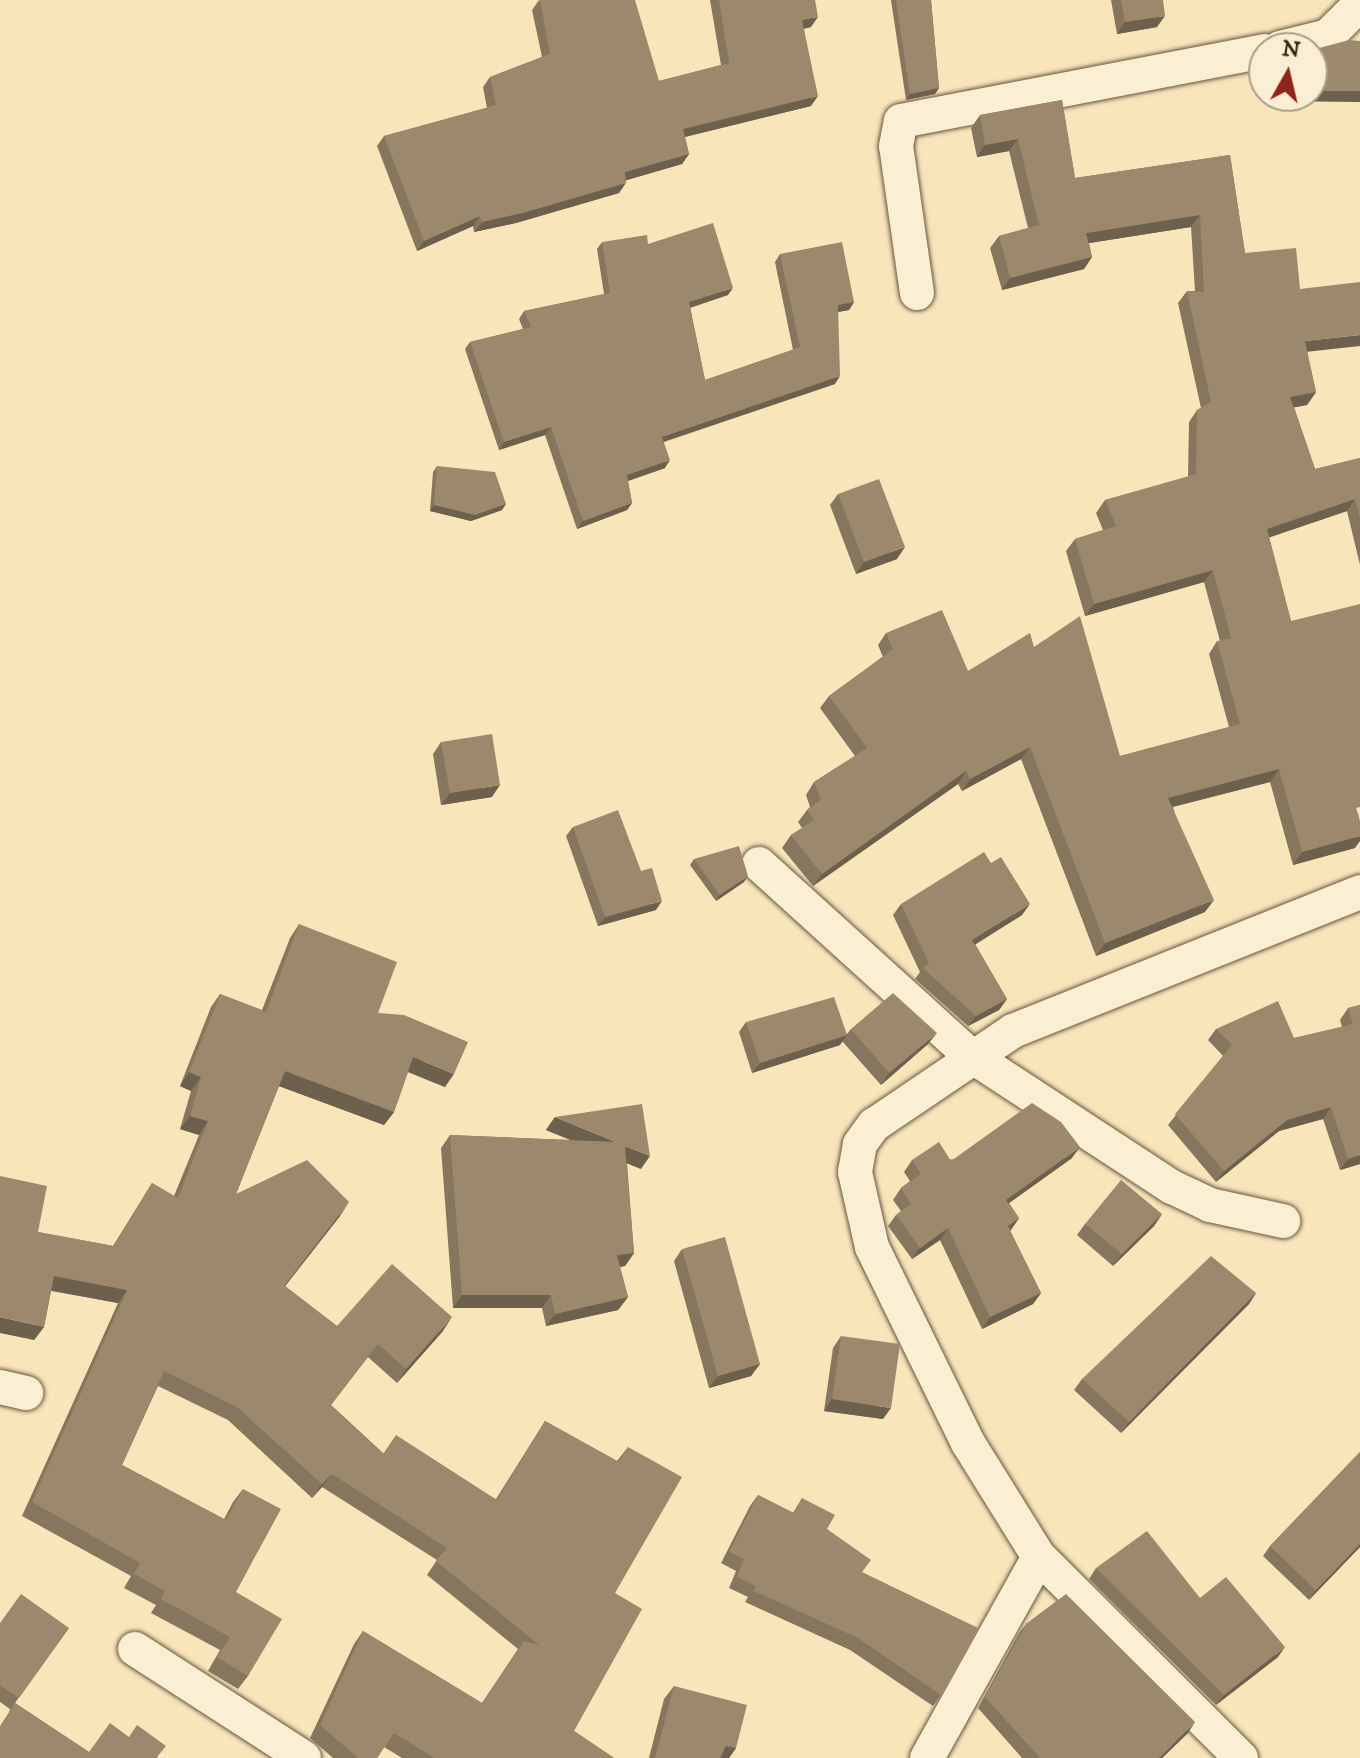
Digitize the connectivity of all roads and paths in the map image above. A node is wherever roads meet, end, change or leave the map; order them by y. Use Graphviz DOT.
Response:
graph roads {
  1 [pos="1360,4"];
  2 [pos="1328,36"];
  3 [pos="1248,54"];
  4 [pos="917,293"];
  5 [pos="759,864"];
  6 [pos="1360,892"];
  7 [pos="970,1055"];
  8 [pos="1283,1221"];
  9 [pos="1039,1557"];
  10 [pos="135,1649"];
  11 [pos="304,1758"];
  12 [pos="927,1758"];
  13 [pos="1241,1758"];
  1 -- 2 [label="street"];
  3 -- 4 [label="street"];
  5 -- 7 [label="street"];
  6 -- 7 [label="street"];
  7 -- 8 [label="street"];
  7 -- 9 [label="street"];
  9 -- 12 [label="street"];
  9 -- 13 [label="street"];
  10 -- 11 [label="street"];
}
